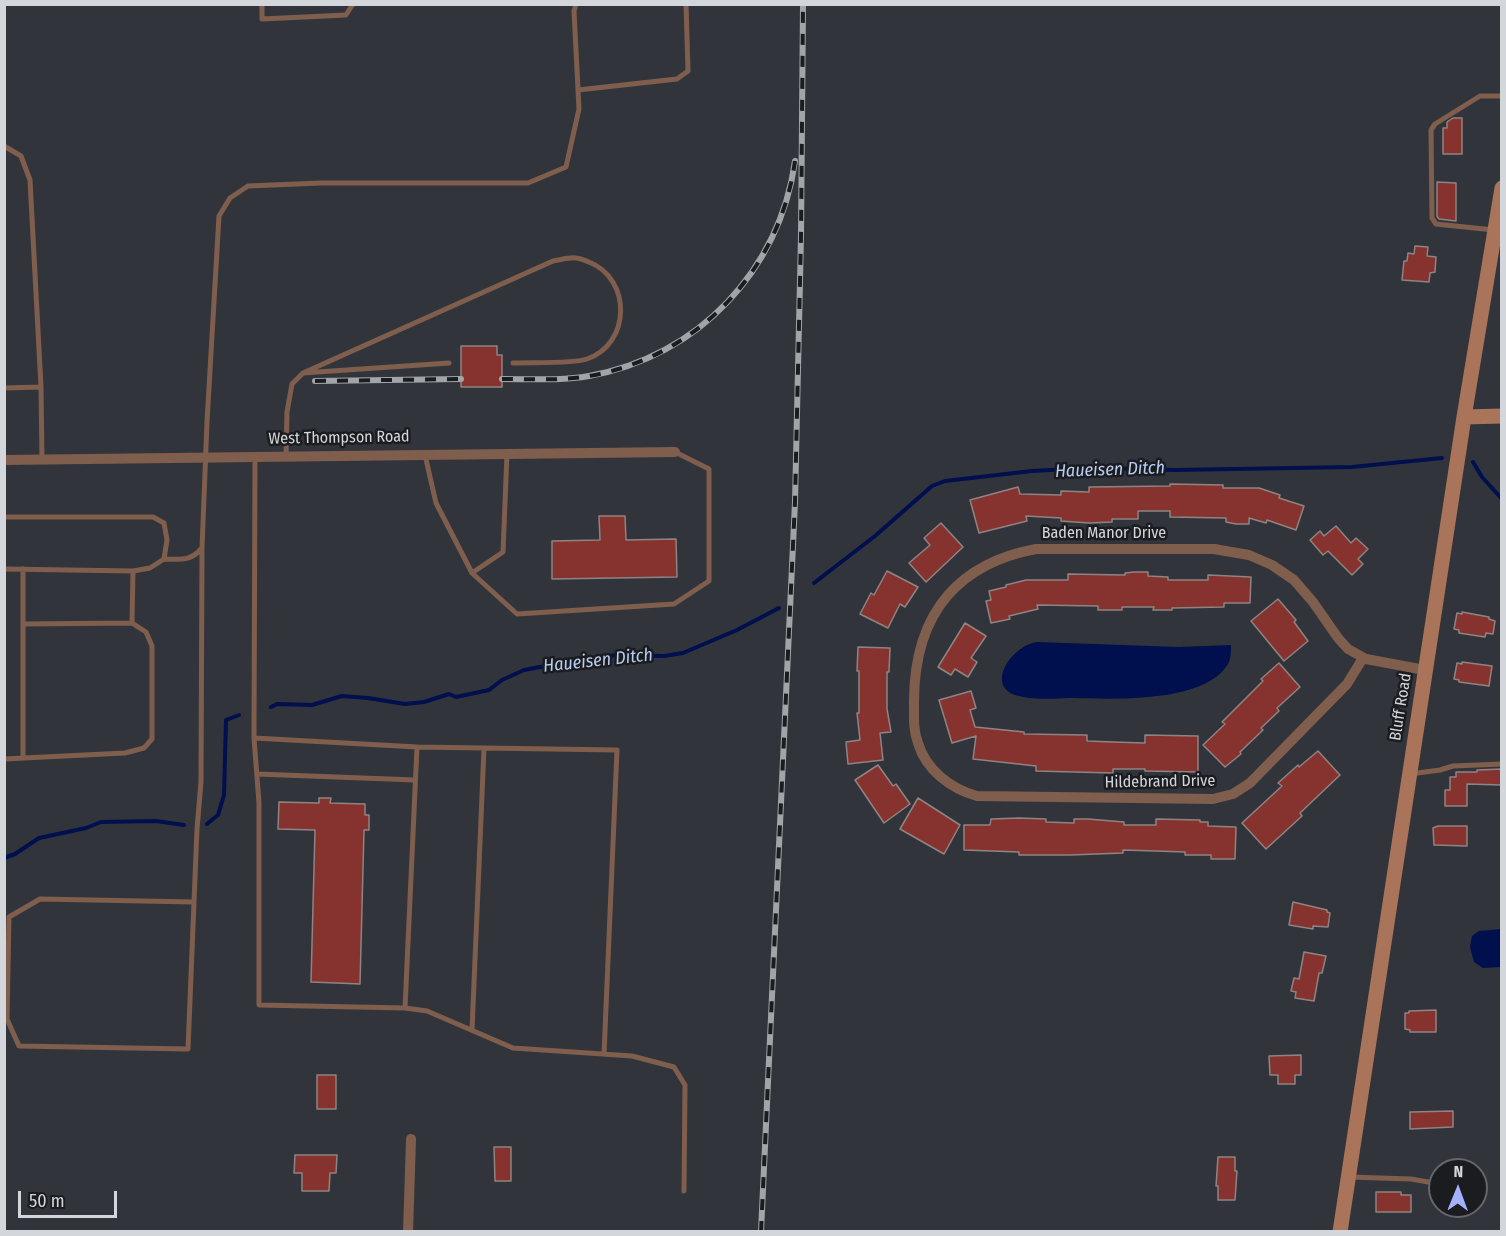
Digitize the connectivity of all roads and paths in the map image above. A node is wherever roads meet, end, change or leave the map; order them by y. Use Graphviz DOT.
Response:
graph roads {
  1 [pos="262,4"];
  2 [pos="353,4"];
  3 [pos="576,4"];
  4 [pos="686,4"];
  5 [pos="578,90"];
  6 [pos="1502,96"];
  7 [pos="4,146"];
  8 [pos="1502,188"];
  9 [pos="1495,230"];
  10 [pos="449,363"];
  11 [pos="513,363"];
  12 [pos="303,373"];
  13 [pos="41,387"];
  14 [pos="4,388"];
  15 [pos="1502,416"];
  16 [pos="1464,417"];
  17 [pos="675,452"];
  18 [pos="507,454"];
  19 [pos="425,455"];
  20 [pos="286,457"];
  21 [pos="205,458"];
  22 [pos="255,458"];
  23 [pos="42,459"];
  24 [pos="4,460"];
  25 [pos="4,517"];
  26 [pos="202,548"];
  27 [pos="164,560"];
  28 [pos="4,569"];
  29 [pos="23,569"];
  30 [pos="133,571"];
  31 [pos="472,573"];
  32 [pos="132,623"];
  33 [pos="23,624"];
  34 [pos="1363,658"];
  35 [pos="1425,670"];
  36 [pos="254,738"];
  37 [pos="417,747"];
  38 [pos="484,748"];
  39 [pos="23,758"];
  40 [pos="4,759"];
  41 [pos="1502,764"];
  42 [pos="257,774"];
  43 [pos="939,775"];
  44 [pos="1409,775"];
  45 [pos="416,780"];
  46 [pos="194,902"];
  47 [pos="405,1008"];
  48 [pos="472,1030"];
  49 [pos="604,1054"];
  50 [pos="411,1139"];
  51 [pos="1348,1177"];
  52 [pos="1428,1182"];
  53 [pos="684,1191"];
  54 [pos="408,1232"];
  55 [pos="1340,1232"];
  1 -- 2 [label="lane"];
  3 -- 5 [label="lane"];
  4 -- 5 [label="lane"];
  5 -- 21 [label="lane"];
  6 -- 9 [label="lane"];
  7 -- 13 [label="lane"];
  8 -- 9 [label="main road, Bluff Road"];
  9 -- 16 [label="main road, Bluff Road"];
  10 -- 12 [label="lane"];
  11 -- 12 [label="lane"];
  12 -- 20 [label="lane"];
  13 -- 14 [label="lane"];
  13 -- 23 [label="lane"];
  15 -- 16 [label="main road"];
  16 -- 35 [label="main road, Bluff Road"];
  17 -- 18 [label="street, West Thompson Road"];
  17 -- 31 [label="lane"];
  18 -- 19 [label="street, West Thompson Road"];
  18 -- 31 [label="lane"];
  19 -- 20 [label="street, West Thompson Road"];
  19 -- 31 [label="lane"];
  20 -- 22 [label="street, West Thompson Road"];
  21 -- 22 [label="street, West Thompson Road"];
  21 -- 23 [label="street, West Thompson Road"];
  21 -- 26 [label="lane"];
  22 -- 36 [label="lane"];
  23 -- 24 [label="street, West Thompson Road"];
  25 -- 27 [label="lane"];
  26 -- 27 [label="lane"];
  26 -- 46 [label="lane"];
  27 -- 30 [label="lane"];
  28 -- 29 [label="lane"];
  29 -- 30 [label="lane"];
  29 -- 33 [label="lane"];
  30 -- 32 [label="lane"];
  32 -- 33 [label="lane"];
  32 -- 39 [label="lane"];
  33 -- 39 [label="lane"];
  34 -- 35 [label="street, Baden Manor Drive"];
  34 -- 43 [label="street, Hildebrand Drive"];
  34 -- 43 [label="street, Baden Manor Drive"];
  35 -- 44 [label="main road, Bluff Road"];
  36 -- 37 [label="lane"];
  36 -- 42 [label="lane"];
  37 -- 38 [label="lane"];
  37 -- 45 [label="lane"];
  38 -- 48 [label="lane"];
  38 -- 49 [label="lane"];
  39 -- 40 [label="lane"];
  41 -- 44 [label="lane"];
  42 -- 45 [label="lane"];
  42 -- 47 [label="lane"];
  44 -- 51 [label="main road, Bluff Road"];
  45 -- 47 [label="lane"];
  46 -- 46 [label="lane"];
  47 -- 48 [label="lane"];
  48 -- 49 [label="lane"];
  49 -- 53 [label="lane"];
  50 -- 54 [label="street"];
  51 -- 52 [label="lane"];
  51 -- 55 [label="main road, Bluff Road"];
}
